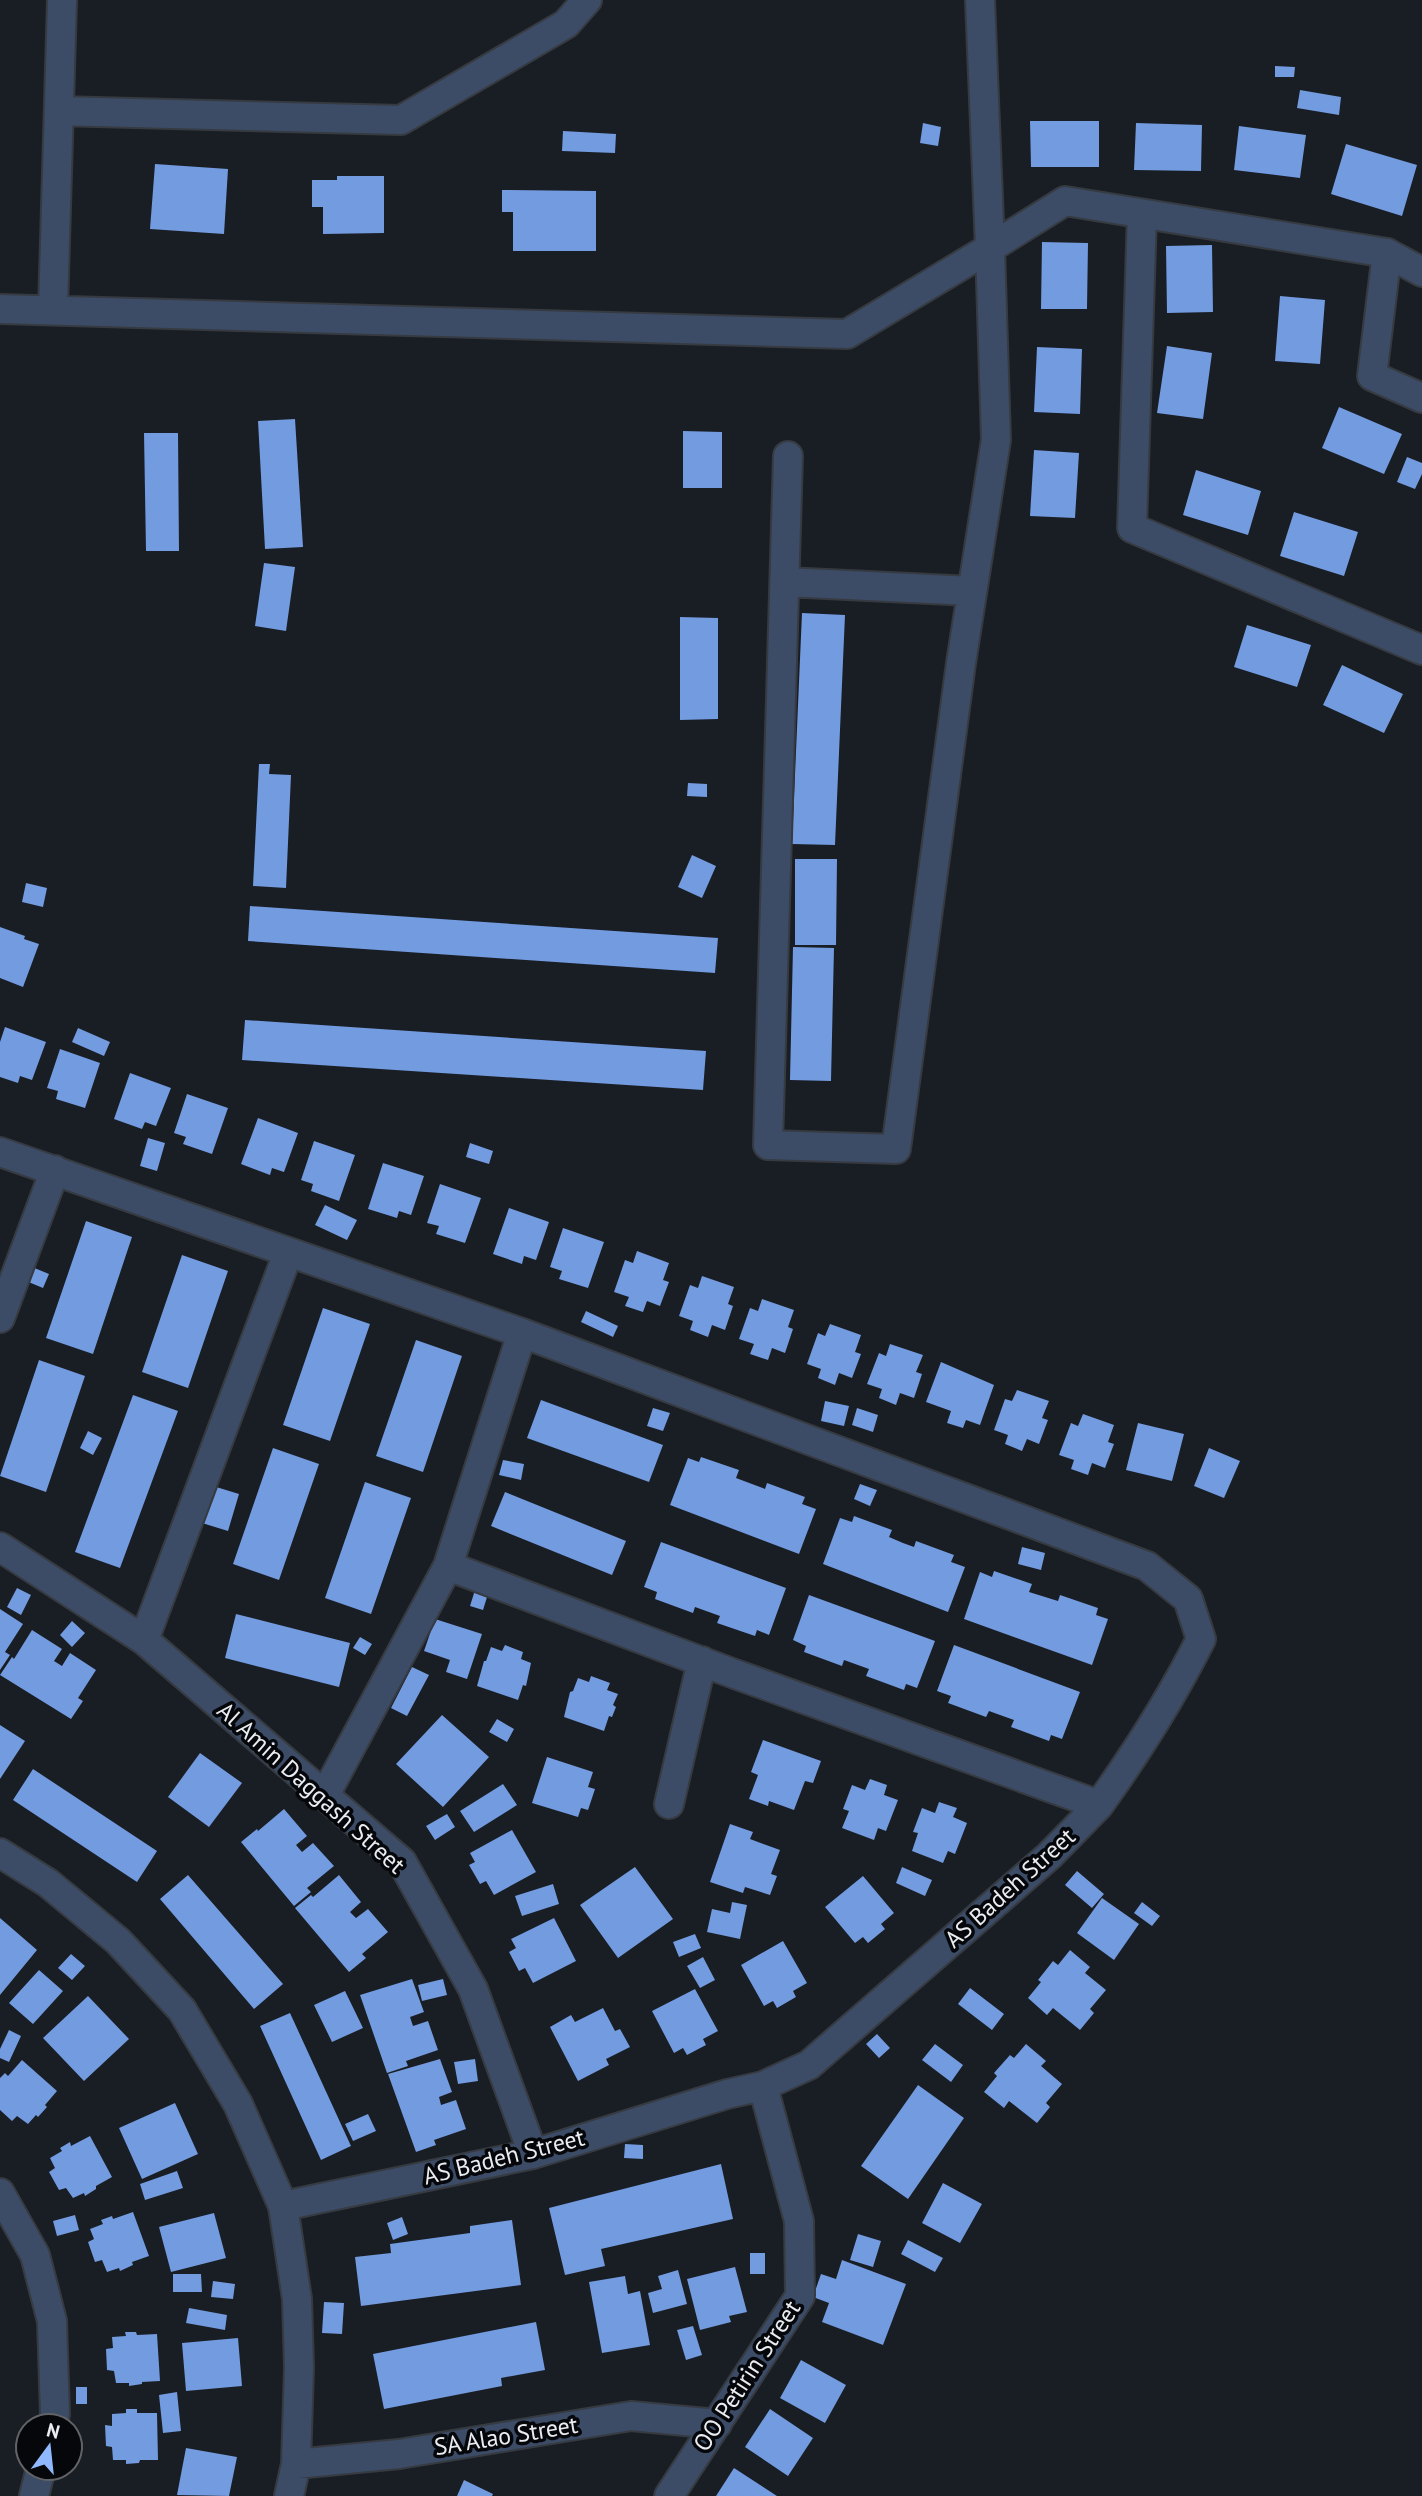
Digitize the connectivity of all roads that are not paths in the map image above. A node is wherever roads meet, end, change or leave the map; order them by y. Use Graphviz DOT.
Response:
graph roads {
  1 [pos="62,0"];
  2 [pos="587,0"];
  3 [pos="980,0"];
  4 [pos="58,111"];
  5 [pos="1142,214"];
  6 [pos="990,247"];
  7 [pos="1387,253"];
  8 [pos="1422,272"];
  9 [pos="0,309"];
  10 [pos="52,310"];
  11 [pos="1422,398"];
  12 [pos="788,456"];
  13 [pos="785,582"];
  14 [pos="972,591"];
  15 [pos="1422,650"];
  16 [pos="0,1152"];
  17 [pos="55,1170"];
  18 [pos="288,1253"];
  19 [pos="0,1318"];
  20 [pos="522,1334"];
  21 [pos="0,1547"];
  22 [pos="449,1566"];
  23 [pos="144,1640"];
  24 [pos="702,1661"];
  25 [pos="325,1795"];
  26 [pos="669,1804"];
  27 [pos="1099,1805"];
  28 [pos="0,1853"];
  29 [pos="763,2086"];
  30 [pos="533,2154"];
  31 [pos="0,2193"];
  32 [pos="283,2206"];
  33 [pos="55,2412"];
  34 [pos="717,2424"];
  35 [pos="296,2464"];
  36 [pos="289,2496"];
  37 [pos="669,2496"];
  1 -- 4 [label="street"];
  2 -- 4 [label="street"];
  3 -- 6 [label="street"];
  4 -- 10 [label="street"];
  5 -- 6 [label="street"];
  5 -- 7 [label="street"];
  5 -- 15 [label="street"];
  6 -- 10 [label="street"];
  6 -- 14 [label="street"];
  7 -- 8 [label="street"];
  7 -- 11 [label="street"];
  9 -- 10 [label="street"];
  12 -- 13 [label="street"];
  13 -- 14 [label="street"];
  13 -- 14 [label="street"];
  16 -- 17 [label="street"];
  17 -- 18 [label="street"];
  17 -- 19 [label="street"];
  18 -- 20 [label="street"];
  18 -- 23 [label="street"];
  20 -- 22 [label="street"];
  20 -- 27 [label="street"];
  21 -- 23 [label="street, Al Amin Daggash Street"];
  22 -- 24 [label="street, AS Badeh Street"];
  22 -- 25 [label="street"];
  23 -- 25 [label="street, Al Amin Daggash Street"];
  24 -- 26 [label="street"];
  24 -- 27 [label="street, AS Badeh Street"];
  25 -- 30 [label="street, Al Amin Daggash Street"];
  27 -- 29 [label="street, AS Badeh Street"];
  28 -- 32 [label="street"];
  29 -- 30 [label="street, AS Badeh Street"];
  29 -- 34 [label="street, OO Petirin Street"];
  30 -- 32 [label="street, AS Badeh Street"];
  31 -- 33 [label="street"];
  32 -- 35 [label="street"];
  34 -- 35 [label="street, SA Alao Street"];
  34 -- 37 [label="street, OO Petirin Street"];
  35 -- 36 [label="street"];
}
